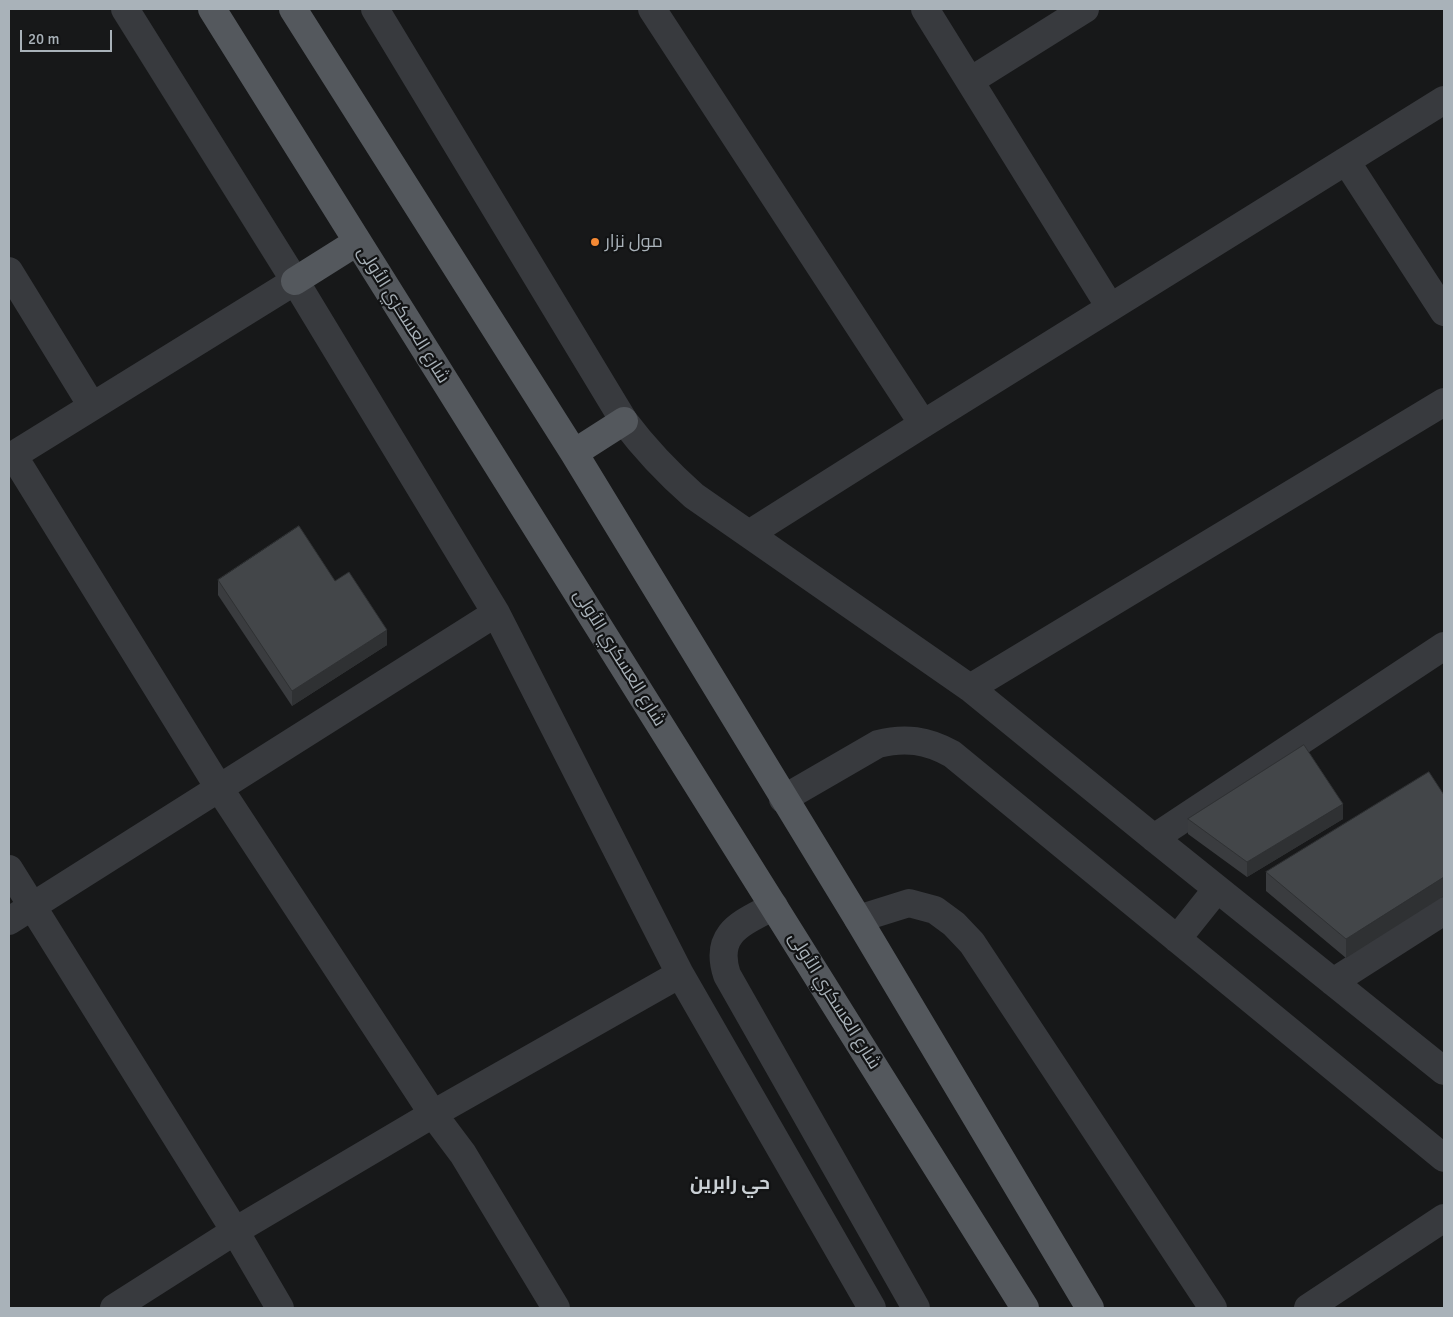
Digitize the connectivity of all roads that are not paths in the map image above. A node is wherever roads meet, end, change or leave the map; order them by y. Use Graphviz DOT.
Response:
graph roads {
  1 [pos="125,9"];
  2 [pos="212,9"];
  3 [pos="293,9"];
  4 [pos="375,9"];
  5 [pos="652,9"];
  6 [pos="926,9"];
  7 [pos="1085,9"];
  8 [pos="970,81"];
  9 [pos="1444,100"];
  10 [pos="1346,161"];
  11 [pos="357,242"];
  12 [pos="9,271"];
  13 [pos="295,281"];
  14 [pos="1110,308"];
  15 [pos="1444,312"];
  16 [pos="1444,402"];
  17 [pos="92,406"];
  18 [pos="624,421"];
  19 [pos="923,424"];
  20 [pos="574,453"];
  21 [pos="11,456"];
  22 [pos="749,534"];
  23 [pos="496,613"];
  24 [pos="1444,646"];
  25 [pos="970,688"];
  26 [pos="219,788"];
  27 [pos="783,799"];
  28 [pos="1154,838"];
  29 [pos="9,869"];
  30 [pos="1217,888"];
  31 [pos="774,906"];
  32 [pos="32,907"];
  33 [pos="1444,911"];
  34 [pos="858,919"];
  35 [pos="9,922"];
  36 [pos="1177,939"];
  37 [pos="680,974"];
  38 [pos="1333,982"];
  39 [pos="1444,1071"];
  40 [pos="432,1114"];
  41 [pos="1444,1158"];
  42 [pos="1444,1218"];
  43 [pos="235,1231"];
  44 [pos="114,1308"];
  45 [pos="280,1308"];
  46 [pos="556,1308"];
  47 [pos="872,1308"];
  48 [pos="916,1308"];
  49 [pos="1025,1308"];
  50 [pos="1090,1308"];
  51 [pos="1213,1308"];
  52 [pos="1308,1308"];
  1 -- 13 [label="street"];
  2 -- 11 [label="main road, شارع العسكري الأولى"];
  3 -- 20 [label="main road"];
  4 -- 18 [label="street"];
  5 -- 19 [label="street"];
  6 -- 8 [label="street"];
  7 -- 8 [label="street"];
  8 -- 14 [label="street"];
  9 -- 10 [label="street"];
  10 -- 14 [label="street"];
  10 -- 15 [label="street"];
  11 -- 13 [label="main road"];
  11 -- 31 [label="main road, شارع العسكري الأولى"];
  12 -- 17 [label="street"];
  13 -- 17 [label="street"];
  13 -- 23 [label="street"];
  14 -- 19 [label="street"];
  16 -- 25 [label="street"];
  17 -- 21 [label="street"];
  18 -- 20 [label="main road"];
  18 -- 22 [label="street"];
  19 -- 22 [label="street"];
  20 -- 27 [label="main road"];
  21 -- 26 [label="street"];
  22 -- 25 [label="street"];
  23 -- 26 [label="street"];
  23 -- 37 [label="street"];
  24 -- 28 [label="street"];
  25 -- 28 [label="street"];
  26 -- 32 [label="street"];
  26 -- 40 [label="street"];
  27 -- 34 [label="main road"];
  27 -- 36 [label="street"];
  28 -- 30 [label="street"];
  29 -- 32 [label="street"];
  30 -- 36 [label="street"];
  30 -- 38 [label="street"];
  31 -- 48 [label="street"];
  31 -- 49 [label="main road, شارع العسكري الأولى"];
  32 -- 35 [label="street"];
  32 -- 43 [label="street"];
  33 -- 38 [label="street"];
  34 -- 50 [label="main road"];
  34 -- 51 [label="street"];
  36 -- 41 [label="street"];
  37 -- 40 [label="street"];
  37 -- 47 [label="street"];
  38 -- 39 [label="street"];
  40 -- 43 [label="street"];
  40 -- 46 [label="street"];
  42 -- 52 [label="street"];
  43 -- 44 [label="street"];
  43 -- 45 [label="street"];
}
